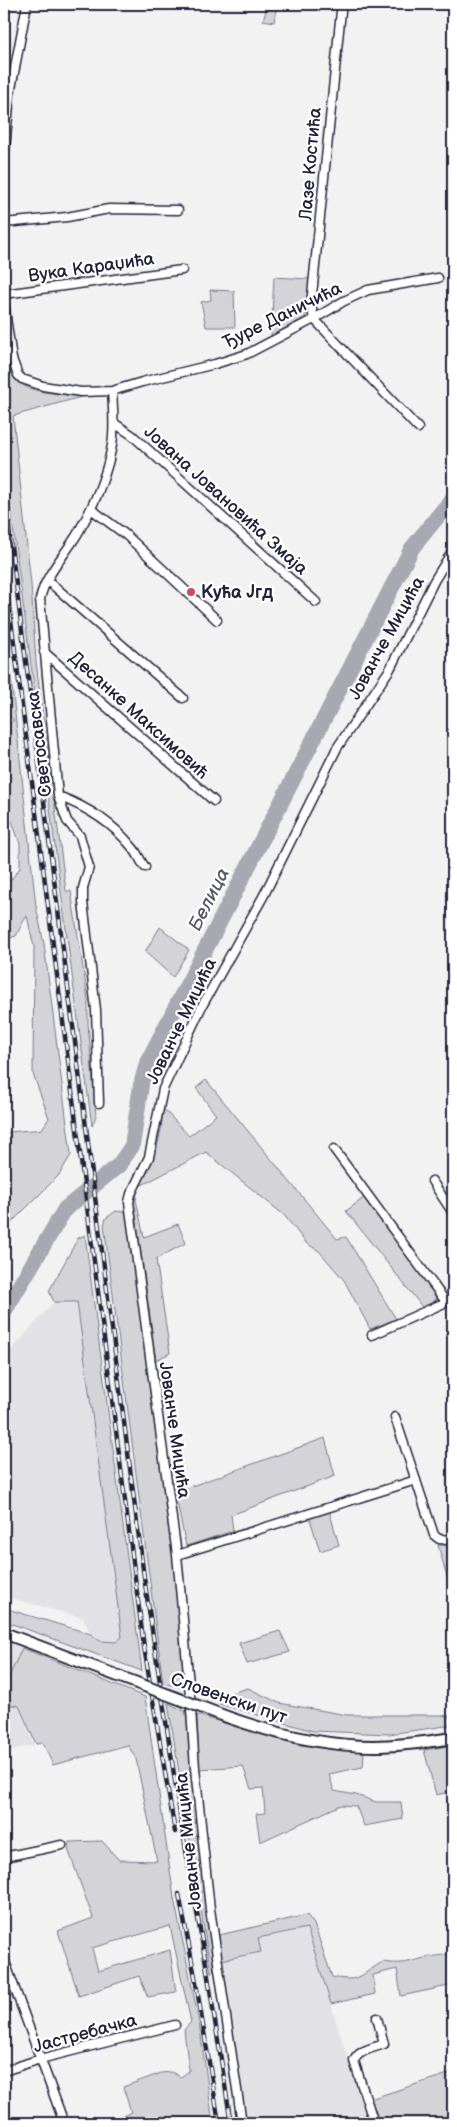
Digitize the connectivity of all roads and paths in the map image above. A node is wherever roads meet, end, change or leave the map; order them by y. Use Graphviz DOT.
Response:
graph roads {
  1 [pos="27,4"];
  2 [pos="341,11"];
  3 [pos="4,160"];
  4 [pos="178,210"];
  5 [pos="4,223"];
  6 [pos="182,270"];
  7 [pos="438,278"];
  8 [pos="4,294"];
  9 [pos="4,303"];
  10 [pos="314,319"];
  11 [pos="112,391"];
  12 [pos="114,423"];
  13 [pos="418,428"];
  14 [pos="91,510"];
  15 [pos="453,550"];
  16 [pos="47,580"];
  17 [pos="316,602"];
  18 [pos="217,620"];
  19 [pos="44,652"];
  20 [pos="183,698"];
  21 [pos="58,796"];
  22 [pos="214,801"];
  23 [pos="145,867"];
  24 [pos="99,1103"];
  25 [pos="334,1149"];
  26 [pos="432,1181"];
  27 [pos="453,1213"];
  28 [pos="450,1300"];
  29 [pos="372,1335"];
  30 [pos="395,1416"];
  31 [pos="416,1480"];
  32 [pos="453,1540"];
  33 [pos="177,1555"];
  34 [pos="4,1633"];
  35 [pos="453,1738"];
  36 [pos="62,1845"];
  37 [pos="4,1857"];
  38 [pos="4,1959"];
  39 [pos="377,2018"];
  40 [pos="175,2025"];
  41 [pos="40,2059"];
  42 [pos="4,2071"];
  43 [pos="64,2123"];
  44 [pos="242,2123"];
  45 [pos="374,2123"];
  1 -- 3 [label="street"];
  2 -- 10 [label="street, Лазе Костића"];
  4 -- 5 [label="street"];
  6 -- 8 [label="street, Вука Караџића"];
  7 -- 10 [label="street, Ђуре Даничића"];
  9 -- 11 [label="street, Ђуре Даничића"];
  10 -- 11 [label="street, Ђуре Даничића"];
  10 -- 13 [label="street"];
  11 -- 12 [label="street, Светосавска"];
  12 -- 14 [label="street, Светосавска"];
  12 -- 17 [label="street, Јована Јовановића Змаја"];
  14 -- 16 [label="street, Светосавска"];
  14 -- 18 [label="street"];
  15 -- 33 [label="street, Јованче Мицића"];
  16 -- 19 [label="street, Светосавска"];
  16 -- 20 [label="street"];
  19 -- 21 [label="street, Светосавска"];
  19 -- 22 [label="street, Десанке Максимовић"];
  21 -- 23 [label="street"];
  21 -- 24 [label="street, Светосавска"];
  25 -- 28 [label="street"];
  26 -- 27 [label="street"];
  28 -- 29 [label="street"];
  30 -- 31 [label="street"];
  31 -- 32 [label="street"];
  31 -- 33 [label="street"];
  33 -- 44 [label="street, Јованче Мицића"];
  34 -- 35 [label="street, Словенски пут, bridge"];
  36 -- 37 [label="street"];
  38 -- 41 [label="street"];
  39 -- 45 [label="street"];
  40 -- 41 [label="street, Јастребачка"];
  41 -- 42 [label="street, Јастребачка"];
  41 -- 43 [label="street"];
}
